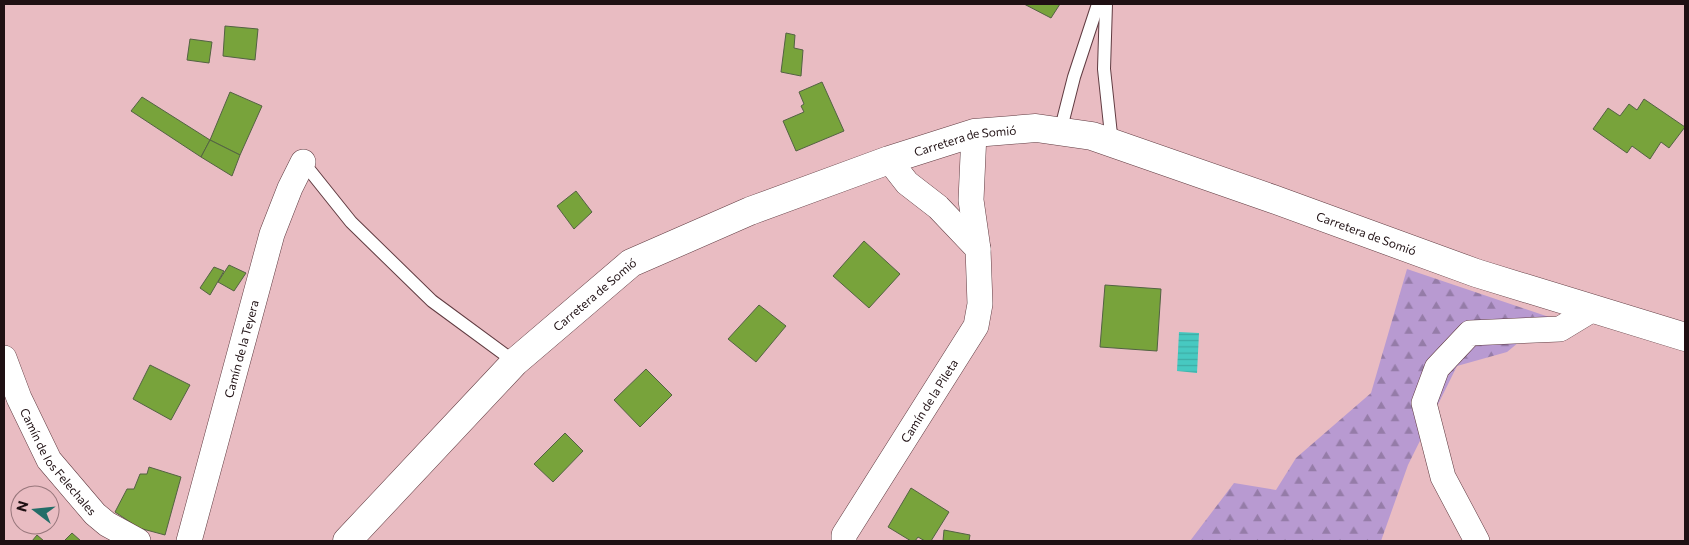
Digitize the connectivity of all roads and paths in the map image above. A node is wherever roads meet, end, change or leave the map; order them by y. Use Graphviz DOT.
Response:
graph roads {
  1 [pos="1098,4"];
  2 [pos="1106,4"];
  3 [pos="1060,132"];
  4 [pos="974,133"];
  5 [pos="1112,144"];
  6 [pos="890,160"];
  7 [pos="303,162"];
  8 [pos="978,249"];
  9 [pos="1593,309"];
  10 [pos="1685,337"];
  11 [pos="4,358"];
  12 [pos="515,362"];
  13 [pos="138,541"];
  14 [pos="189,541"];
  15 [pos="347,541"];
  16 [pos="844,541"];
  17 [pos="1477,541"];
  1 -- 3 [label="lane"];
  2 -- 5 [label="lane"];
  3 -- 4 [label="street, Carretera de Somió"];
  3 -- 5 [label="street, Carretera de Somió"];
  4 -- 6 [label="street, Carretera de Somió"];
  4 -- 8 [label="street, Camín de la Pileta"];
  5 -- 9 [label="street, Carretera de Somió"];
  6 -- 8 [label="street"];
  6 -- 12 [label="street, Carretera de Somió"];
  7 -- 12 [label="lane"];
  7 -- 14 [label="street, Camín de la Teyera"];
  8 -- 16 [label="street, Camín de la Pileta"];
  9 -- 10 [label="street, Carretera de Somió"];
  9 -- 17 [label="street"];
  11 -- 13 [label="street, Camín de los Felechales"];
  12 -- 15 [label="street, Carretera de Somió"];
}
